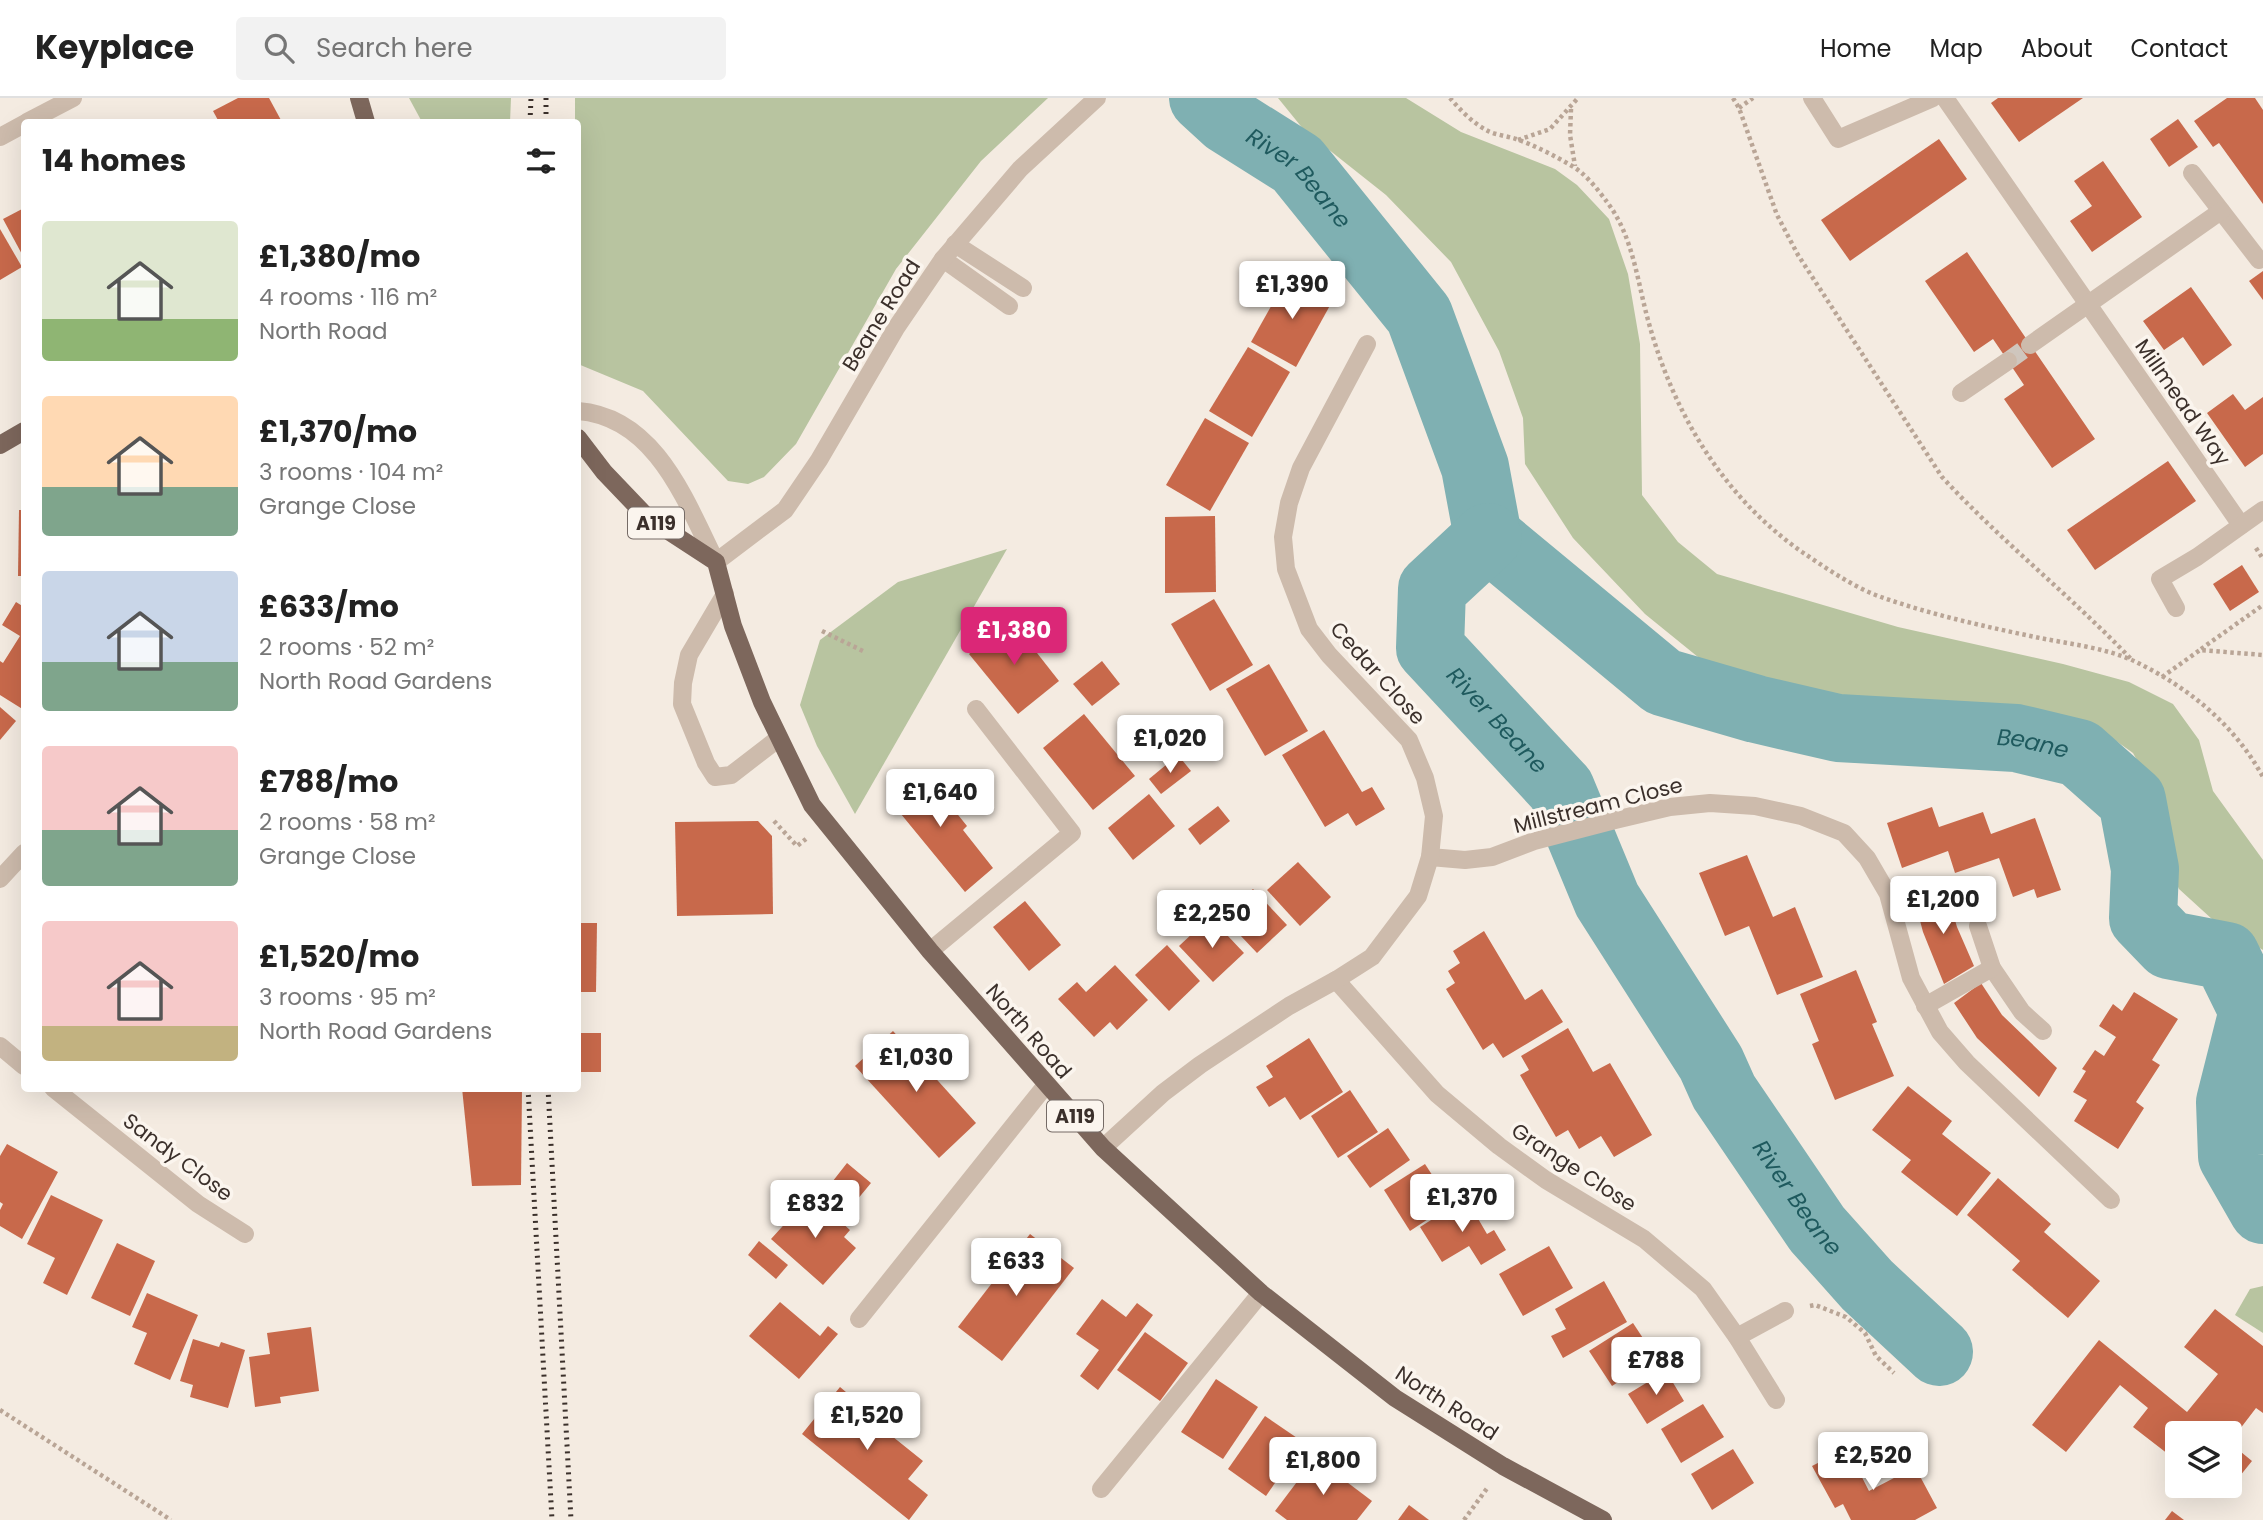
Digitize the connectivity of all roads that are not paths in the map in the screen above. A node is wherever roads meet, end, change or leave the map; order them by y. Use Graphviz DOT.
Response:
graph roads {
  1 [pos="73,98"];
  2 [pos="359,98"];
  3 [pos="1097,98"];
  4 [pos="1812,98"];
  5 [pos="1933,98"];
  6 [pos="1945,98"];
  7 [pos="34,119"];
  8 [pos="365,119"];
  9 [pos="21,126"];
  10 [pos="0,137"];
  11 [pos="2192,173"];
  12 [pos="2221,211"];
  13 [pos="955,244"];
  14 [pos="943,259"];
  15 [pos="2259,260"];
  16 [pos="1024,288"];
  17 [pos="2088,304"];
  18 [pos="1009,306"];
  19 [pos="1367,344"];
  20 [pos="2030,345"];
  21 [pos="2008,360"];
  22 [pos="1961,393"];
  23 [pos="581,412"];
  24 [pos="21,433"];
  25 [pos="581,442"];
  26 [pos="0,445"];
  27 [pos="2263,510"];
  28 [pos="2242,525"];
  29 [pos="716,562"];
  30 [pos="724,594"];
  31 [pos="2176,608"];
  32 [pos="976,709"];
  33 [pos="779,738"];
  34 [pos="21,856"];
  35 [pos="1430,856"];
  36 [pos="0,880"];
  37 [pos="1978,926"];
  38 [pos="930,951"];
  39 [pos="1992,968"];
  40 [pos="1336,980"];
  41 [pos="1925,1006"];
  42 [pos="2043,1031"];
  43 [pos="0,1046"];
  44 [pos="21,1064"];
  45 [pos="1046,1085"];
  46 [pos="58,1092"];
  47 [pos="1103,1148"];
  48 [pos="2111,1200"];
  49 [pos="245,1234"];
  50 [pos="1261,1293"];
  51 [pos="1785,1311"];
  52 [pos="859,1319"];
  53 [pos="1737,1337"];
  54 [pos="1776,1400"];
  55 [pos="1101,1489"];
  56 [pos="1604,1520"];
  1 -- 7 [label="street"];
  2 -- 8 [label="main road"];
  3 -- 13 [label="street, Beane Road"];
  4 -- 5 [label="street"];
  6 -- 17 [label="street, Millmead Way"];
  9 -- 10 [label="street"];
  11 -- 12 [label="street"];
  12 -- 15 [label="street"];
  12 -- 17 [label="street"];
  13 -- 14 [label="street, Beane Road"];
  13 -- 16 [label="street"];
  14 -- 18 [label="street"];
  14 -- 29 [label="street, Beane Road"];
  17 -- 20 [label="street"];
  17 -- 28 [label="street, Millmead Way"];
  19 -- 35 [label="street, Cedar Close"];
  21 -- 22 [label="street"];
  23 -- 29 [label="street"];
  24 -- 26 [label="main road"];
  25 -- 29 [label="main road, A119"];
  27 -- 28 [label="street"];
  28 -- 31 [label="street"];
  29 -- 30 [label="main road, North Road / A119"];
  30 -- 33 [label="main road, North Road / A119"];
  30 -- 33 [label="street"];
  32 -- 38 [label="street"];
  33 -- 38 [label="main road, North Road / A119"];
  34 -- 36 [label="street"];
  35 -- 40 [label="street, Cedar Close"];
  35 -- 41 [label="street, Millstream Close"];
  37 -- 39 [label="street"];
  38 -- 45 [label="main road, North Road / A119"];
  39 -- 41 [label="street"];
  39 -- 42 [label="street"];
  40 -- 47 [label="street, Cedar Close"];
  40 -- 53 [label="street, Grange Close"];
  41 -- 48 [label="street, Millstream Close"];
  43 -- 44 [label="street"];
  45 -- 47 [label="main road, North Road / A119"];
  45 -- 52 [label="street"];
  46 -- 49 [label="street, Sandy Close"];
  47 -- 50 [label="main road, North Road / A119"];
  50 -- 55 [label="street"];
  50 -- 56 [label="main road, North Road / A119"];
  51 -- 53 [label="street"];
  53 -- 54 [label="street, Grange Close"];
}
